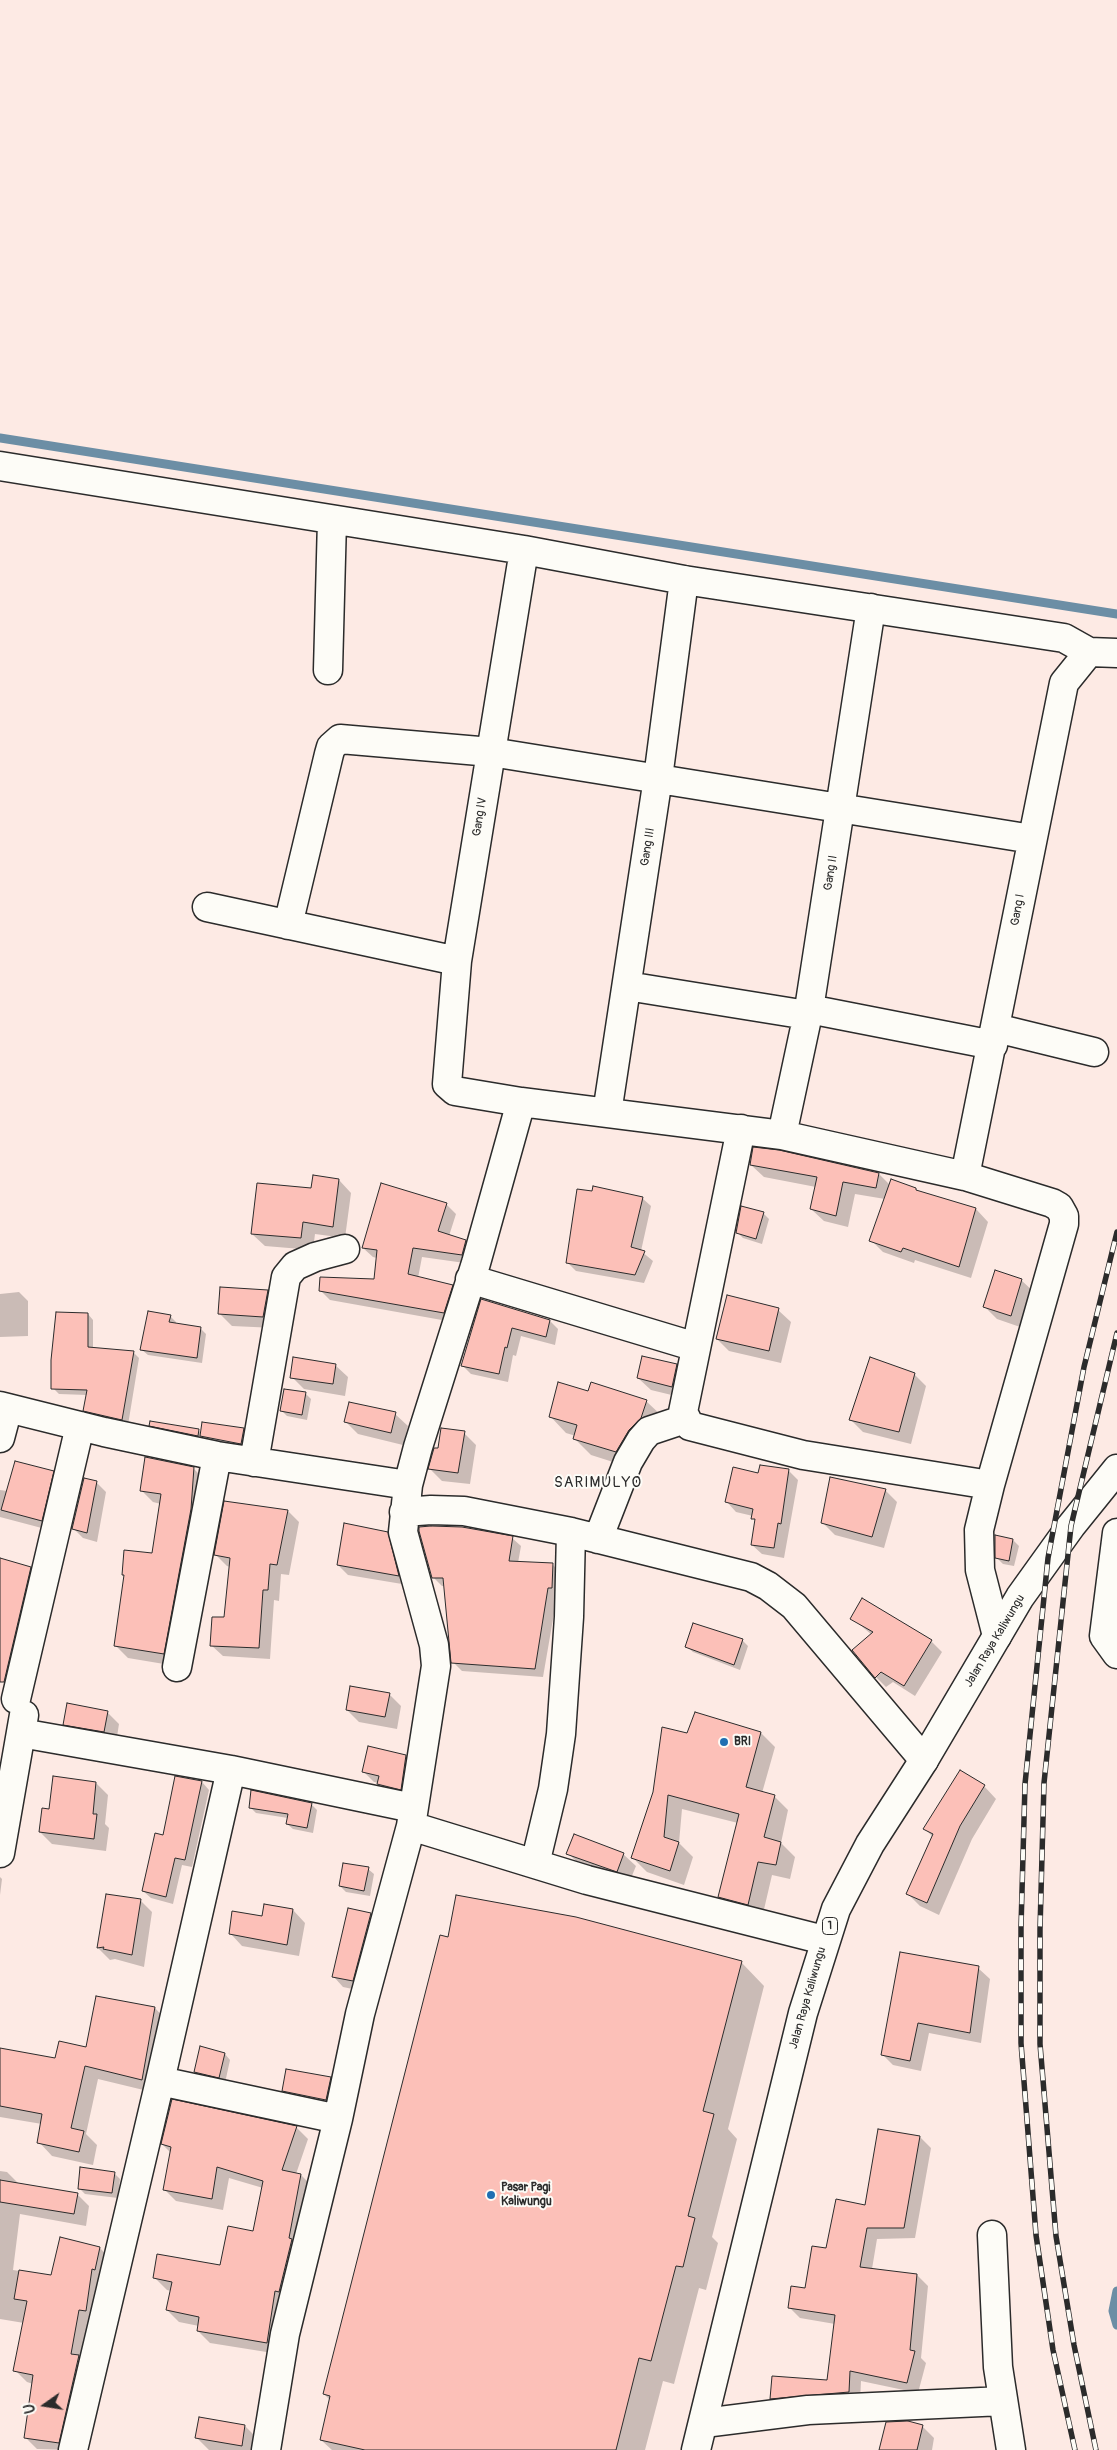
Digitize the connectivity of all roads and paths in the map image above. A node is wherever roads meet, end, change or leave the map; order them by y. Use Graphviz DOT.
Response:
graph roads {
  1 [pos="0,466"];
  2 [pos="332,520"];
  3 [pos="524,550"];
  4 [pos="684,580"];
  5 [pos="871,608"];
  6 [pos="1089,652"];
  7 [pos="1117,653"];
  8 [pos="328,670"];
  9 [pos="491,752"];
  10 [pos="658,778"];
  11 [pos="841,807"];
  12 [pos="1032,839"];
  13 [pos="207,907"];
  14 [pos="288,925"];
  15 [pos="457,961"];
  16 [pos="627,986"];
  17 [pos="808,1012"];
  18 [pos="995,1037"];
  19 [pos="1094,1052"];
  20 [pos="521,1102"];
  21 [pos="607,1113"];
  22 [pos="741,1129"];
  23 [pos="782,1135"];
  24 [pos="965,1176"];
  25 [pos="345,1249"];
  26 [pos="470,1280"];
  27 [pos="696,1347"];
  28 [pos="4,1407"];
  29 [pos="686,1419"];
  30 [pos="80,1426"];
  31 [pos="0,1438"];
  32 [pos="217,1456"];
  33 [pos="254,1462"];
  34 [pos="1117,1469"];
  35 [pos="990,1485"];
  36 [pos="406,1500"];
  37 [pos="571,1532"];
  38 [pos="1117,1533"];
  39 [pos="598,1539"];
  40 [pos="997,1636"];
  41 [pos="1117,1654"];
  42 [pos="177,1667"];
  43 [pos="8,1697"];
  44 [pos="21,1733"];
  45 [pos="924,1760"];
  46 [pos="231,1770"];
  47 [pos="412,1817"];
  48 [pos="0,1853"];
  49 [pos="535,1864"];
  50 [pos="824,1940"];
  51 [pos="160,2081"];
  52 [pos="338,2119"];
  53 [pos="992,2235"];
  54 [pos="1003,2401"];
  55 [pos="704,2423"];
  56 [pos="72,2450"];
  57 [pos="266,2450"];
  58 [pos="696,2450"];
  59 [pos="1011,2450"];
  1 -- 2 [label="street"];
  2 -- 3 [label="street"];
  2 -- 8 [label="street"];
  3 -- 4 [label="street"];
  3 -- 9 [label="street, Gang IV"];
  4 -- 5 [label="street"];
  4 -- 10 [label="street, Gang III"];
  5 -- 6 [label="street"];
  5 -- 11 [label="street, Gang II"];
  6 -- 7 [label="street"];
  6 -- 12 [label="street, Gang I"];
  9 -- 10 [label="street"];
  9 -- 14 [label="street"];
  9 -- 15 [label="street, Gang IV"];
  10 -- 11 [label="street"];
  10 -- 16 [label="street, Gang III"];
  11 -- 12 [label="street"];
  11 -- 17 [label="street, Gang II"];
  12 -- 18 [label="street, Gang I"];
  13 -- 14 [label="street"];
  14 -- 15 [label="street"];
  15 -- 20 [label="street, Gang IV"];
  16 -- 17 [label="street"];
  16 -- 21 [label="street, Gang III"];
  17 -- 18 [label="street"];
  17 -- 23 [label="street, Gang II"];
  18 -- 19 [label="street"];
  18 -- 24 [label="street, Gang I"];
  20 -- 21 [label="street"];
  20 -- 26 [label="street"];
  21 -- 22 [label="street"];
  22 -- 23 [label="street"];
  22 -- 27 [label="street"];
  23 -- 24 [label="street"];
  24 -- 35 [label="street"];
  25 -- 33 [label="street"];
  26 -- 27 [label="street"];
  26 -- 36 [label="street"];
  27 -- 29 [label="street"];
  28 -- 30 [label="street"];
  28 -- 31 [label="street"];
  29 -- 35 [label="street"];
  29 -- 39 [label="street"];
  30 -- 32 [label="street"];
  30 -- 43 [label="street"];
  32 -- 33 [label="street"];
  32 -- 42 [label="street"];
  33 -- 36 [label="street"];
  34 -- 40 [label="street, Jalan Raya Kaliwungu / 1"];
  35 -- 40 [label="street"];
  36 -- 37 [label="street"];
  36 -- 47 [label="street"];
  37 -- 39 [label="street"];
  37 -- 49 [label="street"];
  38 -- 41 [label="street"];
  39 -- 45 [label="street"];
  40 -- 45 [label="street, Jalan Raya Kaliwungu / 1"];
  43 -- 44 [label="street"];
  44 -- 46 [label="street"];
  44 -- 48 [label="street"];
  45 -- 50 [label="street, Jalan Raya Kaliwungu / 1"];
  46 -- 47 [label="street"];
  46 -- 51 [label="street"];
  47 -- 49 [label="street"];
  47 -- 52 [label="street"];
  49 -- 50 [label="street"];
  50 -- 55 [label="street, Jalan Raya Kaliwungu / 1"];
  51 -- 52 [label="street"];
  51 -- 56 [label="street"];
  52 -- 57 [label="street"];
  53 -- 54 [label="street"];
  54 -- 55 [label="street"];
  54 -- 59 [label="street"];
  55 -- 58 [label="street, Jalan Raya Kaliwungu / 1"];
}
